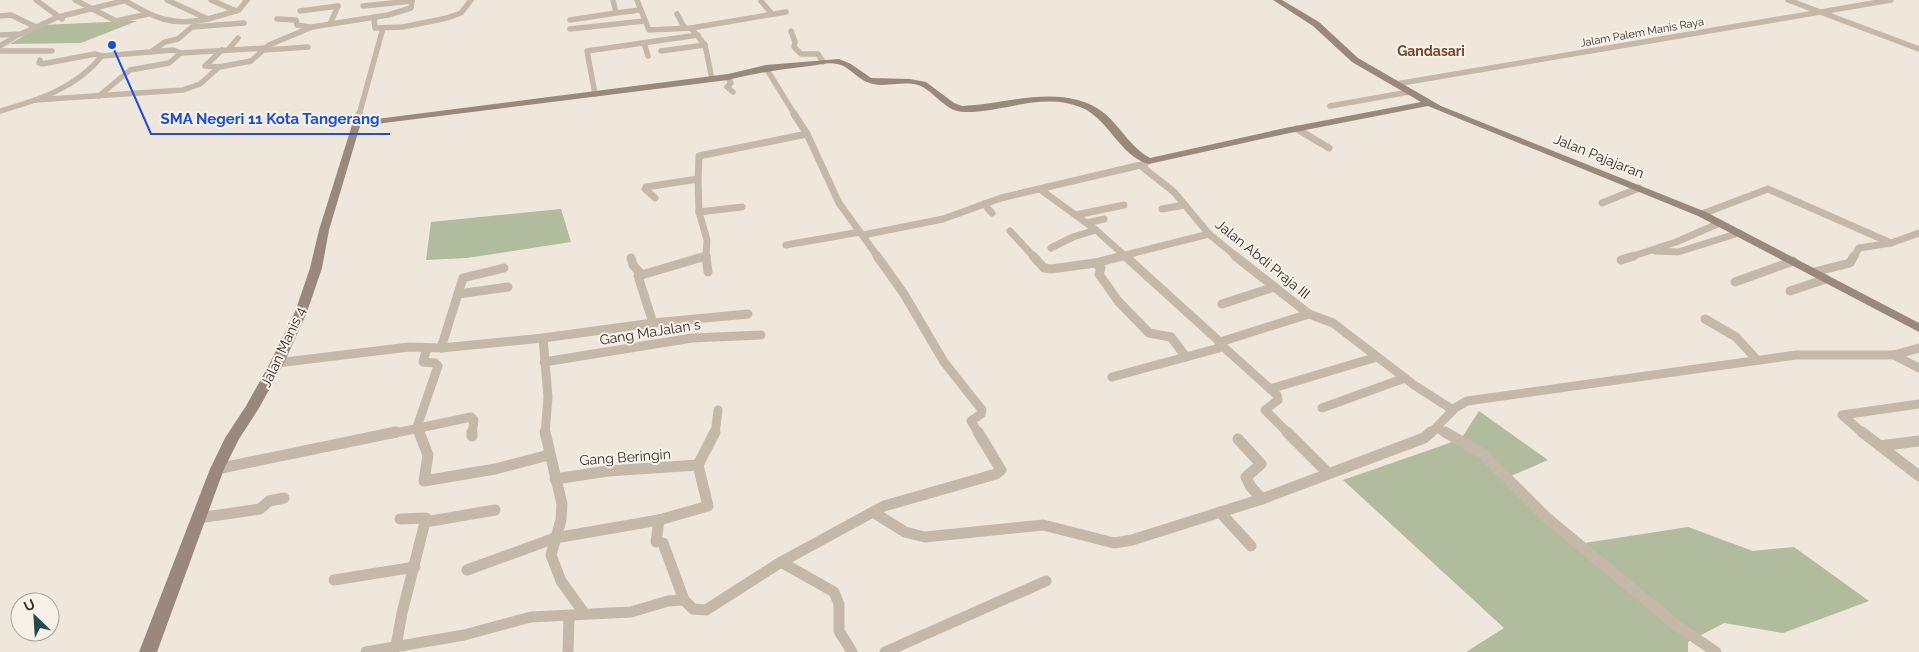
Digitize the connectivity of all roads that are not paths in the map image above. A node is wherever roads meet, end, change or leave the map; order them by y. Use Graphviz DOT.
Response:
graph roads {
  1 [pos="36,0"];
  2 [pos="75,0"];
  3 [pos="125,0"];
  4 [pos="167,0"];
  5 [pos="211,0"];
  6 [pos="248,0"];
  7 [pos="331,0"];
  8 [pos="412,0"];
  9 [pos="471,0"];
  10 [pos="614,0"];
  11 [pos="637,0"];
  12 [pos="1277,0"];
  13 [pos="1788,0"];
  14 [pos="1891,0"];
  15 [pos="761,1"];
  16 [pos="338,6"];
  17 [pos="363,6"];
  18 [pos="91,9"];
  19 [pos="640,10"];
  20 [pos="236,11"];
  21 [pos="300,11"];
  22 [pos="786,12"];
  23 [pos="1820,12"];
  24 [pos="616,13"];
  25 [pos="148,14"];
  26 [pos="677,14"];
  27 [pos="772,14"];
  28 [pos="0,16"];
  29 [pos="58,17"];
  30 [pos="374,17"];
  31 [pos="207,18"];
  32 [pos="277,19"];
  33 [pos="65,20"];
  34 [pos="570,20"];
  35 [pos="644,21"];
  36 [pos="244,23"];
  37 [pos="330,24"];
  38 [pos="36,27"];
  39 [pos="312,27"];
  40 [pos="684,27"];
  41 [pos="383,28"];
  42 [pos="691,28"];
  43 [pos="570,29"];
  44 [pos="790,31"];
  45 [pos="21,34"];
  46 [pos="0,35"];
  47 [pos="698,35"];
  48 [pos="238,38"];
  49 [pos="644,43"];
  50 [pos="705,45"];
  51 [pos="0,46"];
  52 [pos="308,47"];
  53 [pos="264,49"];
  54 [pos="1919,49"];
  55 [pos="225,50"];
  56 [pos="0,51"];
  57 [pos="52,51"];
  58 [pos="661,51"];
  59 [pos="151,52"];
  60 [pos="181,53"];
  61 [pos="102,56"];
  62 [pos="648,56"];
  63 [pos="40,60"];
  64 [pos="823,62"];
  65 [pos="219,67"];
  66 [pos="766,68"];
  67 [pos="728,76"];
  68 [pos="712,79"];
  69 [pos="1396,84"];
  70 [pos="107,90"];
  71 [pos="733,92"];
  72 [pos="1409,92"];
  73 [pos="48,94"];
  74 [pos="595,94"];
  75 [pos="99,96"];
  76 [pos="35,100"];
  77 [pos="1428,103"];
  78 [pos="1330,106"];
  79 [pos="0,111"];
  80 [pos="356,124"];
  81 [pos="1297,129"];
  82 [pos="807,134"];
  83 [pos="1329,148"];
  84 [pos="1145,164"];
  85 [pos="698,179"];
  86 [pos="1639,188"];
  87 [pos="1041,190"];
  88 [pos="655,198"];
  89 [pos="1602,203"];
  90 [pos="984,204"];
  91 [pos="1124,205"];
  92 [pos="1185,205"];
  93 [pos="742,207"];
  94 [pos="1162,209"];
  95 [pos="699,212"];
  96 [pos="992,213"];
  97 [pos="1702,214"];
  98 [pos="1076,216"];
  99 [pos="1104,219"];
  100 [pos="1087,223"];
  101 [pos="1720,224"];
  102 [pos="1096,230"];
  103 [pos="1010,231"];
  104 [pos="861,233"];
  105 [pos="1739,233"];
  106 [pos="1209,234"];
  107 [pos="1919,234"];
  108 [pos="1891,243"];
  109 [pos="786,246"];
  110 [pos="1051,248"];
  111 [pos="1652,250"];
  112 [pos="1127,256"];
  113 [pos="706,257"];
  114 [pos="631,258"];
  115 [pos="1620,260"];
  116 [pos="1793,261"];
  117 [pos="1096,263"];
  118 [pos="504,268"];
  119 [pos="708,272"];
  120 [pos="1814,272"];
  121 [pos="641,274"];
  122 [pos="1826,279"];
  123 [pos="1735,282"];
  124 [pos="508,287"];
  125 [pos="1274,287"];
  126 [pos="1790,291"];
  127 [pos="458,294"];
  128 [pos="1222,304"];
  129 [pos="748,314"];
  130 [pos="1309,314"];
  131 [pos="1705,319"];
  132 [pos="653,323"];
  133 [pos="1919,328"];
  134 [pos="761,335"];
  135 [pos="544,338"];
  136 [pos="1220,342"];
  137 [pos="427,348"];
  138 [pos="441,348"];
  139 [pos="1919,348"];
  140 [pos="1894,354"];
  141 [pos="1186,357"];
  142 [pos="1377,357"];
  143 [pos="1757,360"];
  144 [pos="544,362"];
  145 [pos="277,363"];
  146 [pos="1919,368"];
  147 [pos="1112,377"];
  148 [pos="1405,378"];
  149 [pos="1270,389"];
  150 [pos="1919,404"];
  151 [pos="1322,408"];
  152 [pos="718,410"];
  153 [pos="1452,410"];
  154 [pos="417,427"];
  155 [pos="1438,428"];
  156 [pos="472,436"];
  157 [pos="1238,438"];
  158 [pos="1919,441"];
  159 [pos="1880,446"];
  160 [pos="548,456"];
  161 [pos="698,465"];
  162 [pos="217,469"];
  163 [pos="1328,474"];
  164 [pos="1919,476"];
  165 [pos="555,479"];
  166 [pos="284,498"];
  167 [pos="1262,499"];
  168 [pos="495,510"];
  169 [pos="872,512"];
  170 [pos="1220,512"];
  171 [pos="203,517"];
  172 [pos="400,519"];
  173 [pos="659,520"];
  174 [pos="425,522"];
  175 [pos="555,538"];
  176 [pos="1251,546"];
  177 [pos="781,562"];
  178 [pos="415,567"];
  179 [pos="467,570"];
  180 [pos="334,580"];
  181 [pos="1046,581"];
  182 [pos="684,600"];
  183 [pos="584,613"];
  184 [pos="569,616"];
  185 [pos="396,646"];
  186 [pos="411,647"];
  187 [pos="148,652"];
  188 [pos="366,652"];
  189 [pos="568,652"];
  190 [pos="852,652"];
  191 [pos="885,652"];
  192 [pos="1716,652"];
  1 -- 29 [label="street"];
  2 -- 18 [label="street"];
  3 -- 18 [label="street"];
  3 -- 25 [label="street"];
  4 -- 31 [label="street"];
  5 -- 20 [label="street"];
  6 -- 20 [label="street"];
  7 -- 16 [label="street"];
  8 -- 17 [label="street"];
  8 -- 30 [label="street"];
  9 -- 41 [label="street"];
  10 -- 24 [label="street"];
  11 -- 19 [label="street"];
  12 -- 69 [label="street, Jalan Pajajaran"];
  13 -- 23 [label="street"];
  14 -- 23 [label="street, Jalam Palem Manis Raya"];
  15 -- 27 [label="street"];
  16 -- 21 [label="street"];
  16 -- 37 [label="street"];
  18 -- 25 [label="street"];
  18 -- 29 [label="street"];
  19 -- 24 [label="street"];
  19 -- 35 [label="street"];
  20 -- 31 [label="street"];
  22 -- 27 [label="street"];
  23 -- 54 [label="street"];
  23 -- 69 [label="street, Jalam Palem Manis Raya"];
  24 -- 34 [label="street"];
  25 -- 31 [label="street"];
  26 -- 40 [label="street"];
  27 -- 42 [label="street"];
  28 -- 38 [label="street"];
  29 -- 33 [label="street"];
  29 -- 38 [label="street"];
  30 -- 37 [label="street"];
  30 -- 41 [label="street"];
  32 -- 39 [label="street"];
  35 -- 40 [label="street"];
  35 -- 43 [label="street"];
  36 -- 59 [label="street"];
  37 -- 39 [label="street"];
  38 -- 45 [label="street"];
  39 -- 53 [label="street"];
  40 -- 42 [label="street"];
  41 -- 80 [label="street, Jalan Manis 4"];
  42 -- 47 [label="street"];
  44 -- 64 [label="street"];
  45 -- 46 [label="street"];
  45 -- 51 [label="street"];
  47 -- 49 [label="street"];
  47 -- 50 [label="street"];
  48 -- 55 [label="street"];
  49 -- 62 [label="street"];
  49 -- 74 [label="street"];
  50 -- 58 [label="street"];
  50 -- 68 [label="street"];
  52 -- 53 [label="street"];
  53 -- 55 [label="street"];
  53 -- 65 [label="street"];
  55 -- 60 [label="street"];
  55 -- 65 [label="street"];
  56 -- 57 [label="street"];
  59 -- 60 [label="street"];
  59 -- 61 [label="street"];
  60 -- 70 [label="street"];
  61 -- 63 [label="street"];
  61 -- 73 [label="street"];
  64 -- 66 [label="street"];
  64 -- 84 [label="street"];
  65 -- 75 [label="street"];
  66 -- 67 [label="street"];
  66 -- 82 [label="street"];
  67 -- 68 [label="street"];
  67 -- 71 [label="street"];
  68 -- 74 [label="street"];
  69 -- 72 [label="street, Jalan Pajajaran"];
  70 -- 73 [label="street"];
  70 -- 75 [label="street"];
  72 -- 77 [label="street, Jalan Pajajaran"];
  72 -- 78 [label="street"];
  73 -- 76 [label="street"];
  74 -- 80 [label="street"];
  75 -- 76 [label="street"];
  76 -- 79 [label="street"];
  77 -- 81 [label="street"];
  77 -- 86 [label="street, Jalan Pajajaran"];
  80 -- 145 [label="street, Jalan Manis 4"];
  81 -- 83 [label="street"];
  81 -- 84 [label="street"];
  82 -- 85 [label="street"];
  82 -- 104 [label="street"];
  84 -- 87 [label="street"];
  84 -- 92 [label="street, Jalan Abdi Praja III"];
  85 -- 88 [label="street"];
  85 -- 95 [label="street"];
  86 -- 89 [label="street"];
  86 -- 97 [label="street, Jalan Pajajaran"];
  87 -- 90 [label="street"];
  87 -- 98 [label="street"];
  90 -- 96 [label="street"];
  90 -- 104 [label="street"];
  91 -- 98 [label="street"];
  92 -- 94 [label="street"];
  92 -- 106 [label="street, Jalan Abdi Praja III"];
  93 -- 95 [label="street"];
  95 -- 113 [label="street"];
  97 -- 101 [label="street, Jalan Pajajaran"];
  97 -- 108 [label="street"];
  98 -- 100 [label="street"];
  99 -- 100 [label="street"];
  100 -- 102 [label="street"];
  101 -- 105 [label="street, Jalan Pajajaran"];
  101 -- 111 [label="street"];
  102 -- 110 [label="street"];
  102 -- 112 [label="street"];
  103 -- 117 [label="street"];
  104 -- 109 [label="street"];
  104 -- 169 [label="street"];
  105 -- 111 [label="street"];
  105 -- 116 [label="street, Jalan Pajajaran"];
  106 -- 112 [label="street"];
  106 -- 125 [label="street, Jalan Abdi Praja III"];
  107 -- 108 [label="street"];
  108 -- 120 [label="street"];
  111 -- 115 [label="street"];
  112 -- 117 [label="street"];
  112 -- 136 [label="street"];
  113 -- 119 [label="street"];
  113 -- 121 [label="street"];
  114 -- 121 [label="street"];
  116 -- 120 [label="street, Jalan Pajajaran"];
  116 -- 123 [label="street"];
  117 -- 141 [label="street"];
  118 -- 127 [label="street"];
  120 -- 122 [label="street, Jalan Pajajaran"];
  121 -- 132 [label="street"];
  122 -- 126 [label="street"];
  122 -- 133 [label="street, Jalan Pajajaran"];
  124 -- 127 [label="street"];
  125 -- 128 [label="street"];
  125 -- 130 [label="street, Jalan Abdi Praja III"];
  127 -- 138 [label="street"];
  129 -- 132 [label="street"];
  130 -- 136 [label="street"];
  130 -- 142 [label="street, Jalan Abdi Praja III"];
  131 -- 143 [label="street"];
  132 -- 135 [label="street"];
  134 -- 144 [label="street, Gang MaJalan s"];
  135 -- 138 [label="street"];
  135 -- 144 [label="street"];
  136 -- 141 [label="street"];
  136 -- 149 [label="street"];
  137 -- 138 [label="street"];
  137 -- 145 [label="street"];
  137 -- 154 [label="street"];
  139 -- 140 [label="street"];
  140 -- 143 [label="street"];
  140 -- 146 [label="street"];
  141 -- 147 [label="street"];
  142 -- 148 [label="street, Jalan Abdi Praja III"];
  142 -- 149 [label="street"];
  143 -- 153 [label="street"];
  144 -- 160 [label="street"];
  145 -- 162 [label="street, Jalan Manis 4"];
  148 -- 151 [label="street"];
  148 -- 153 [label="street, Jalan Abdi Praja III"];
  149 -- 163 [label="street"];
  150 -- 159 [label="street"];
  152 -- 161 [label="street"];
  153 -- 155 [label="street"];
  154 -- 156 [label="street"];
  154 -- 160 [label="street"];
  154 -- 162 [label="street"];
  155 -- 163 [label="street"];
  155 -- 192 [label="street"];
  157 -- 167 [label="street"];
  158 -- 159 [label="street"];
  159 -- 164 [label="street"];
  160 -- 165 [label="street"];
  161 -- 165 [label="street, Gang Beringin"];
  161 -- 173 [label="street"];
  162 -- 171 [label="street, Jalan Manis 4"];
  163 -- 167 [label="street"];
  165 -- 175 [label="street"];
  166 -- 171 [label="street"];
  167 -- 170 [label="street"];
  168 -- 174 [label="street"];
  169 -- 170 [label="street"];
  169 -- 177 [label="street"];
  170 -- 176 [label="street"];
  171 -- 187 [label="street, Jalan Manis 4"];
  172 -- 174 [label="street"];
  173 -- 175 [label="street"];
  173 -- 182 [label="street"];
  174 -- 178 [label="street"];
  175 -- 179 [label="street"];
  175 -- 183 [label="street"];
  177 -- 182 [label="street"];
  177 -- 190 [label="street"];
  178 -- 180 [label="street"];
  178 -- 185 [label="street"];
  181 -- 191 [label="street"];
  182 -- 183 [label="street"];
  183 -- 184 [label="street"];
  184 -- 186 [label="street"];
  184 -- 189 [label="street"];
  185 -- 186 [label="street"];
  185 -- 188 [label="street"];
}
